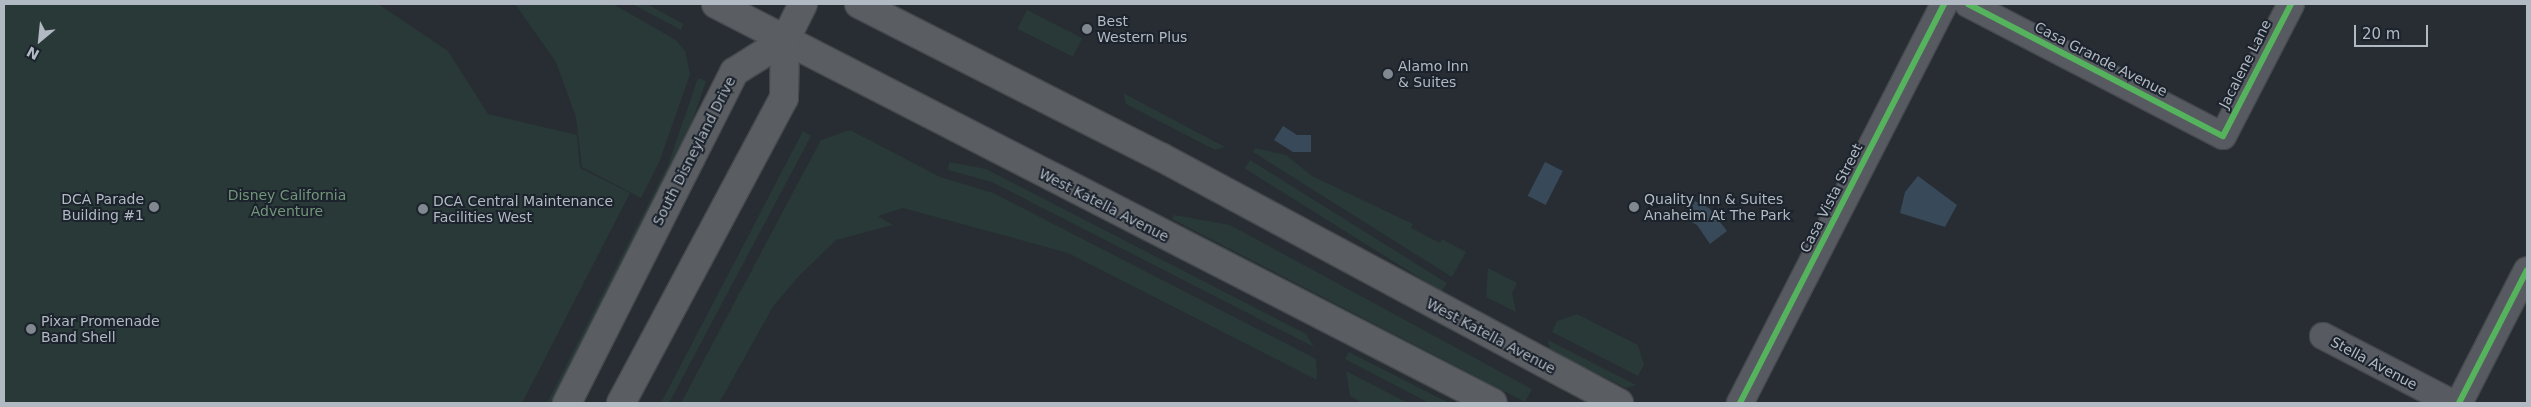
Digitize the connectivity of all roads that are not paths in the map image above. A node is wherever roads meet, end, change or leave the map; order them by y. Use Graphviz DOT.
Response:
graph roads {
  1 [pos="716,4"];
  2 [pos="804,4"];
  3 [pos="859,4"];
  4 [pos="1944,4"];
  5 [pos="1968,4"];
  6 [pos="2291,4"];
  7 [pos="785,40"];
  8 [pos="2222,136"];
  9 [pos="2527,270"];
  10 [pos="2323,336"];
  11 [pos="567,403"];
  12 [pos="621,403"];
  13 [pos="1493,403"];
  14 [pos="1619,403"];
  15 [pos="1740,403"];
  16 [pos="2452,403"];
  17 [pos="2460,403"];
  1 -- 7 [label="main road, West Katella Avenue"];
  2 -- 7 [label="main road"];
  3 -- 14 [label="main road, West Katella Avenue"];
  4 -- 15 [label="street, Casa Vista Street"];
  5 -- 8 [label="street, Casa Grande Avenue"];
  6 -- 8 [label="street, Jacalene Lane"];
  7 -- 11 [label="main road, South Disneyland Drive"];
  7 -- 12 [label="main road"];
  7 -- 13 [label="main road, West Katella Avenue"];
  9 -- 17 [label="street"];
  10 -- 16 [label="street, Stella Avenue"];
}
